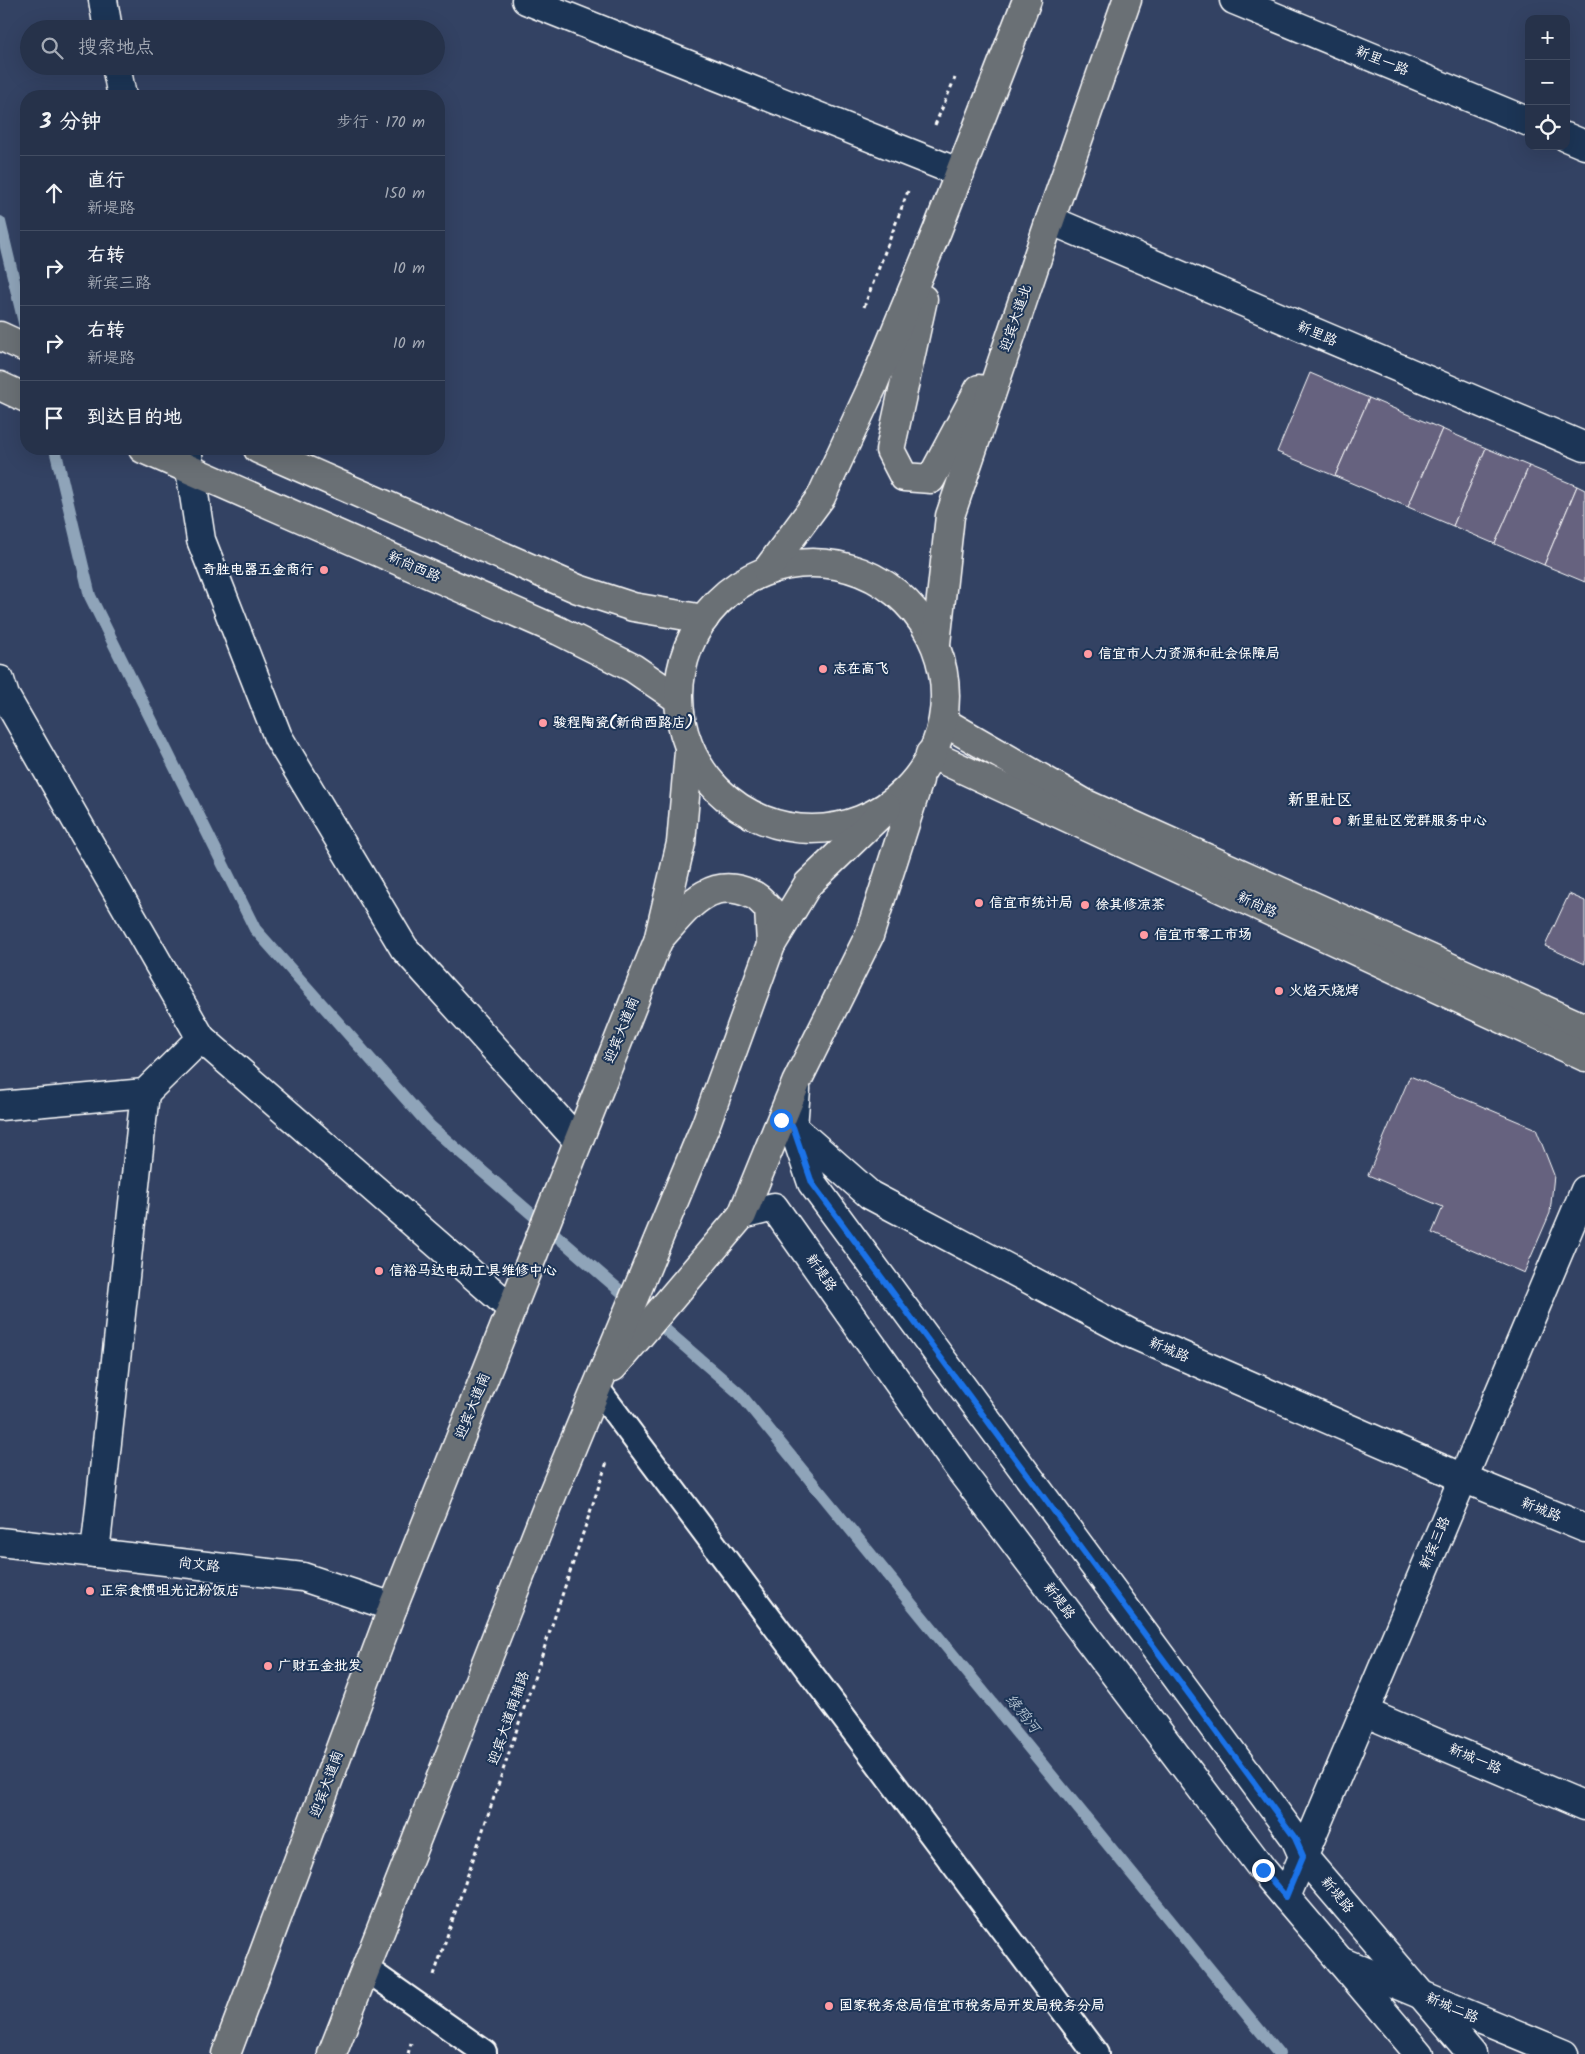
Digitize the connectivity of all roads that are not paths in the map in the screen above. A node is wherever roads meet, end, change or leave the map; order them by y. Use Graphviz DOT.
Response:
graph roads {
  1 [pos="102,0"];
  2 [pos="526,0"];
  3 [pos="1027,0"];
  4 [pos="1127,0"];
  5 [pos="1234,0"];
  6 [pos="106,20"];
  7 [pos="118,75"];
  8 [pos="121,90"];
  9 [pos="1525,120"];
  10 [pos="1570,139"];
  11 [pos="1585,145"];
  12 [pos="960,173"];
  13 [pos="1050,220"];
  14 [pos="937,231"];
  15 [pos="1017,317"];
  16 [pos="0,336"];
  17 [pos="20,345"];
  18 [pos="0,386"];
  19 [pos="20,395"];
  20 [pos="1585,447"];
  21 [pos="171,455"];
  22 [pos="272,455"];
  23 [pos="189,459"];
  24 [pos="767,570"];
  25 [pos="704,619"];
  26 [pos="936,644"];
  27 [pos="2,691"];
  28 [pos="678,699"];
  29 [pos="944,722"];
  30 [pos="689,751"];
  31 [pos="925,765"];
  32 [pos="887,808"];
  33 [pos="658,941"];
  34 [pos="771,945"];
  35 [pos="1585,1028"];
  36 [pos="201,1038"];
  37 [pos="1585,1057"];
  38 [pos="145,1093"];
  39 [pos="0,1106"];
  40 [pos="787,1124"];
  41 [pos="578,1141"];
  42 [pos="1585,1190"];
  43 [pos="742,1215"];
  44 [pos="514,1302"];
  45 [pos="601,1376"];
  46 [pos="1463,1478"];
  47 [pos="1585,1528"];
  48 [pos="0,1542"];
  49 [pos="95,1553"];
  50 [pos="393,1607"];
  51 [pos="1364,1712"];
  52 [pos="1585,1806"];
  53 [pos="1303,1856"];
  54 [pos="1286,1897"];
  55 [pos="1340,1961"];
  56 [pos="365,1968"];
  57 [pos="1422,1995"];
  58 [pos="486,2053"];
  59 [pos="226,2054"];
  60 [pos="332,2054"];
  61 [pos="1096,2054"];
  62 [pos="1419,2054"];
  63 [pos="1472,2054"];
  64 [pos="1564,2054"];
  1 -- 6 [label="street"];
  2 -- 12 [label="street"];
  3 -- 12 [label="main road"];
  4 -- 13 [label="main road, 迎宾大道北"];
  5 -- 9 [label="street, 新里一路"];
  7 -- 8 [label="street"];
  10 -- 11 [label="street"];
  12 -- 14 [label="main road"];
  13 -- 15 [label="main road, 迎宾大道北"];
  13 -- 20 [label="street, 新里路"];
  14 -- 15 [label="main road"];
  14 -- 24 [label="main road"];
  15 -- 26 [label="main road, 迎宾大道北"];
  16 -- 17 [label="main road"];
  18 -- 19 [label="main road"];
  21 -- 23 [label="main road, 新尚西路"];
  22 -- 25 [label="main road"];
  23 -- 28 [label="main road, 新尚西路"];
  23 -- 41 [label="street"];
  24 -- 25 [label="main road"];
  24 -- 26 [label="main road"];
  25 -- 28 [label="main road"];
  26 -- 29 [label="main road"];
  27 -- 36 [label="street"];
  28 -- 30 [label="main road"];
  29 -- 31 [label="main road"];
  29 -- 35 [label="main road, 新尚路"];
  30 -- 32 [label="main road"];
  30 -- 33 [label="main road, 迎宾大道南"];
  31 -- 32 [label="main road"];
  31 -- 37 [label="main road, 新尚路"];
  31 -- 40 [label="main road"];
  32 -- 34 [label="main road"];
  33 -- 34 [label="main road"];
  33 -- 41 [label="main road, 迎宾大道南"];
  34 -- 45 [label="main road"];
  36 -- 38 [label="street"];
  36 -- 44 [label="street"];
  38 -- 39 [label="street"];
  38 -- 49 [label="street"];
  40 -- 43 [label="main road"];
  40 -- 46 [label="street, 新城路"];
  40 -- 53 [label="street, 新堤路"];
  41 -- 44 [label="main road, 迎宾大道南"];
  42 -- 46 [label="street, 新宾三路"];
  43 -- 45 [label="main road"];
  43 -- 54 [label="street, 新堤路"];
  44 -- 50 [label="main road, 迎宾大道南"];
  45 -- 56 [label="main road"];
  45 -- 61 [label="lane"];
  46 -- 47 [label="street, 新城路"];
  46 -- 51 [label="street, 新宾三路"];
  48 -- 49 [label="street, 尚文路"];
  49 -- 50 [label="street, 尚文路"];
  50 -- 59 [label="main road, 迎宾大道南"];
  51 -- 52 [label="street, 新城一路"];
  51 -- 53 [label="street, 新宾三路"];
  53 -- 54 [label="street, 新宾三路"];
  53 -- 57 [label="street, 新堤路"];
  54 -- 55 [label="street, 新堤路"];
  55 -- 57 [label="street, 新城二路"];
  55 -- 62 [label="street, 新堤路"];
  56 -- 58 [label="lane"];
  56 -- 60 [label="main road"];
  57 -- 63 [label="street, 新堤路"];
  57 -- 64 [label="street, 新城二路"];
}
